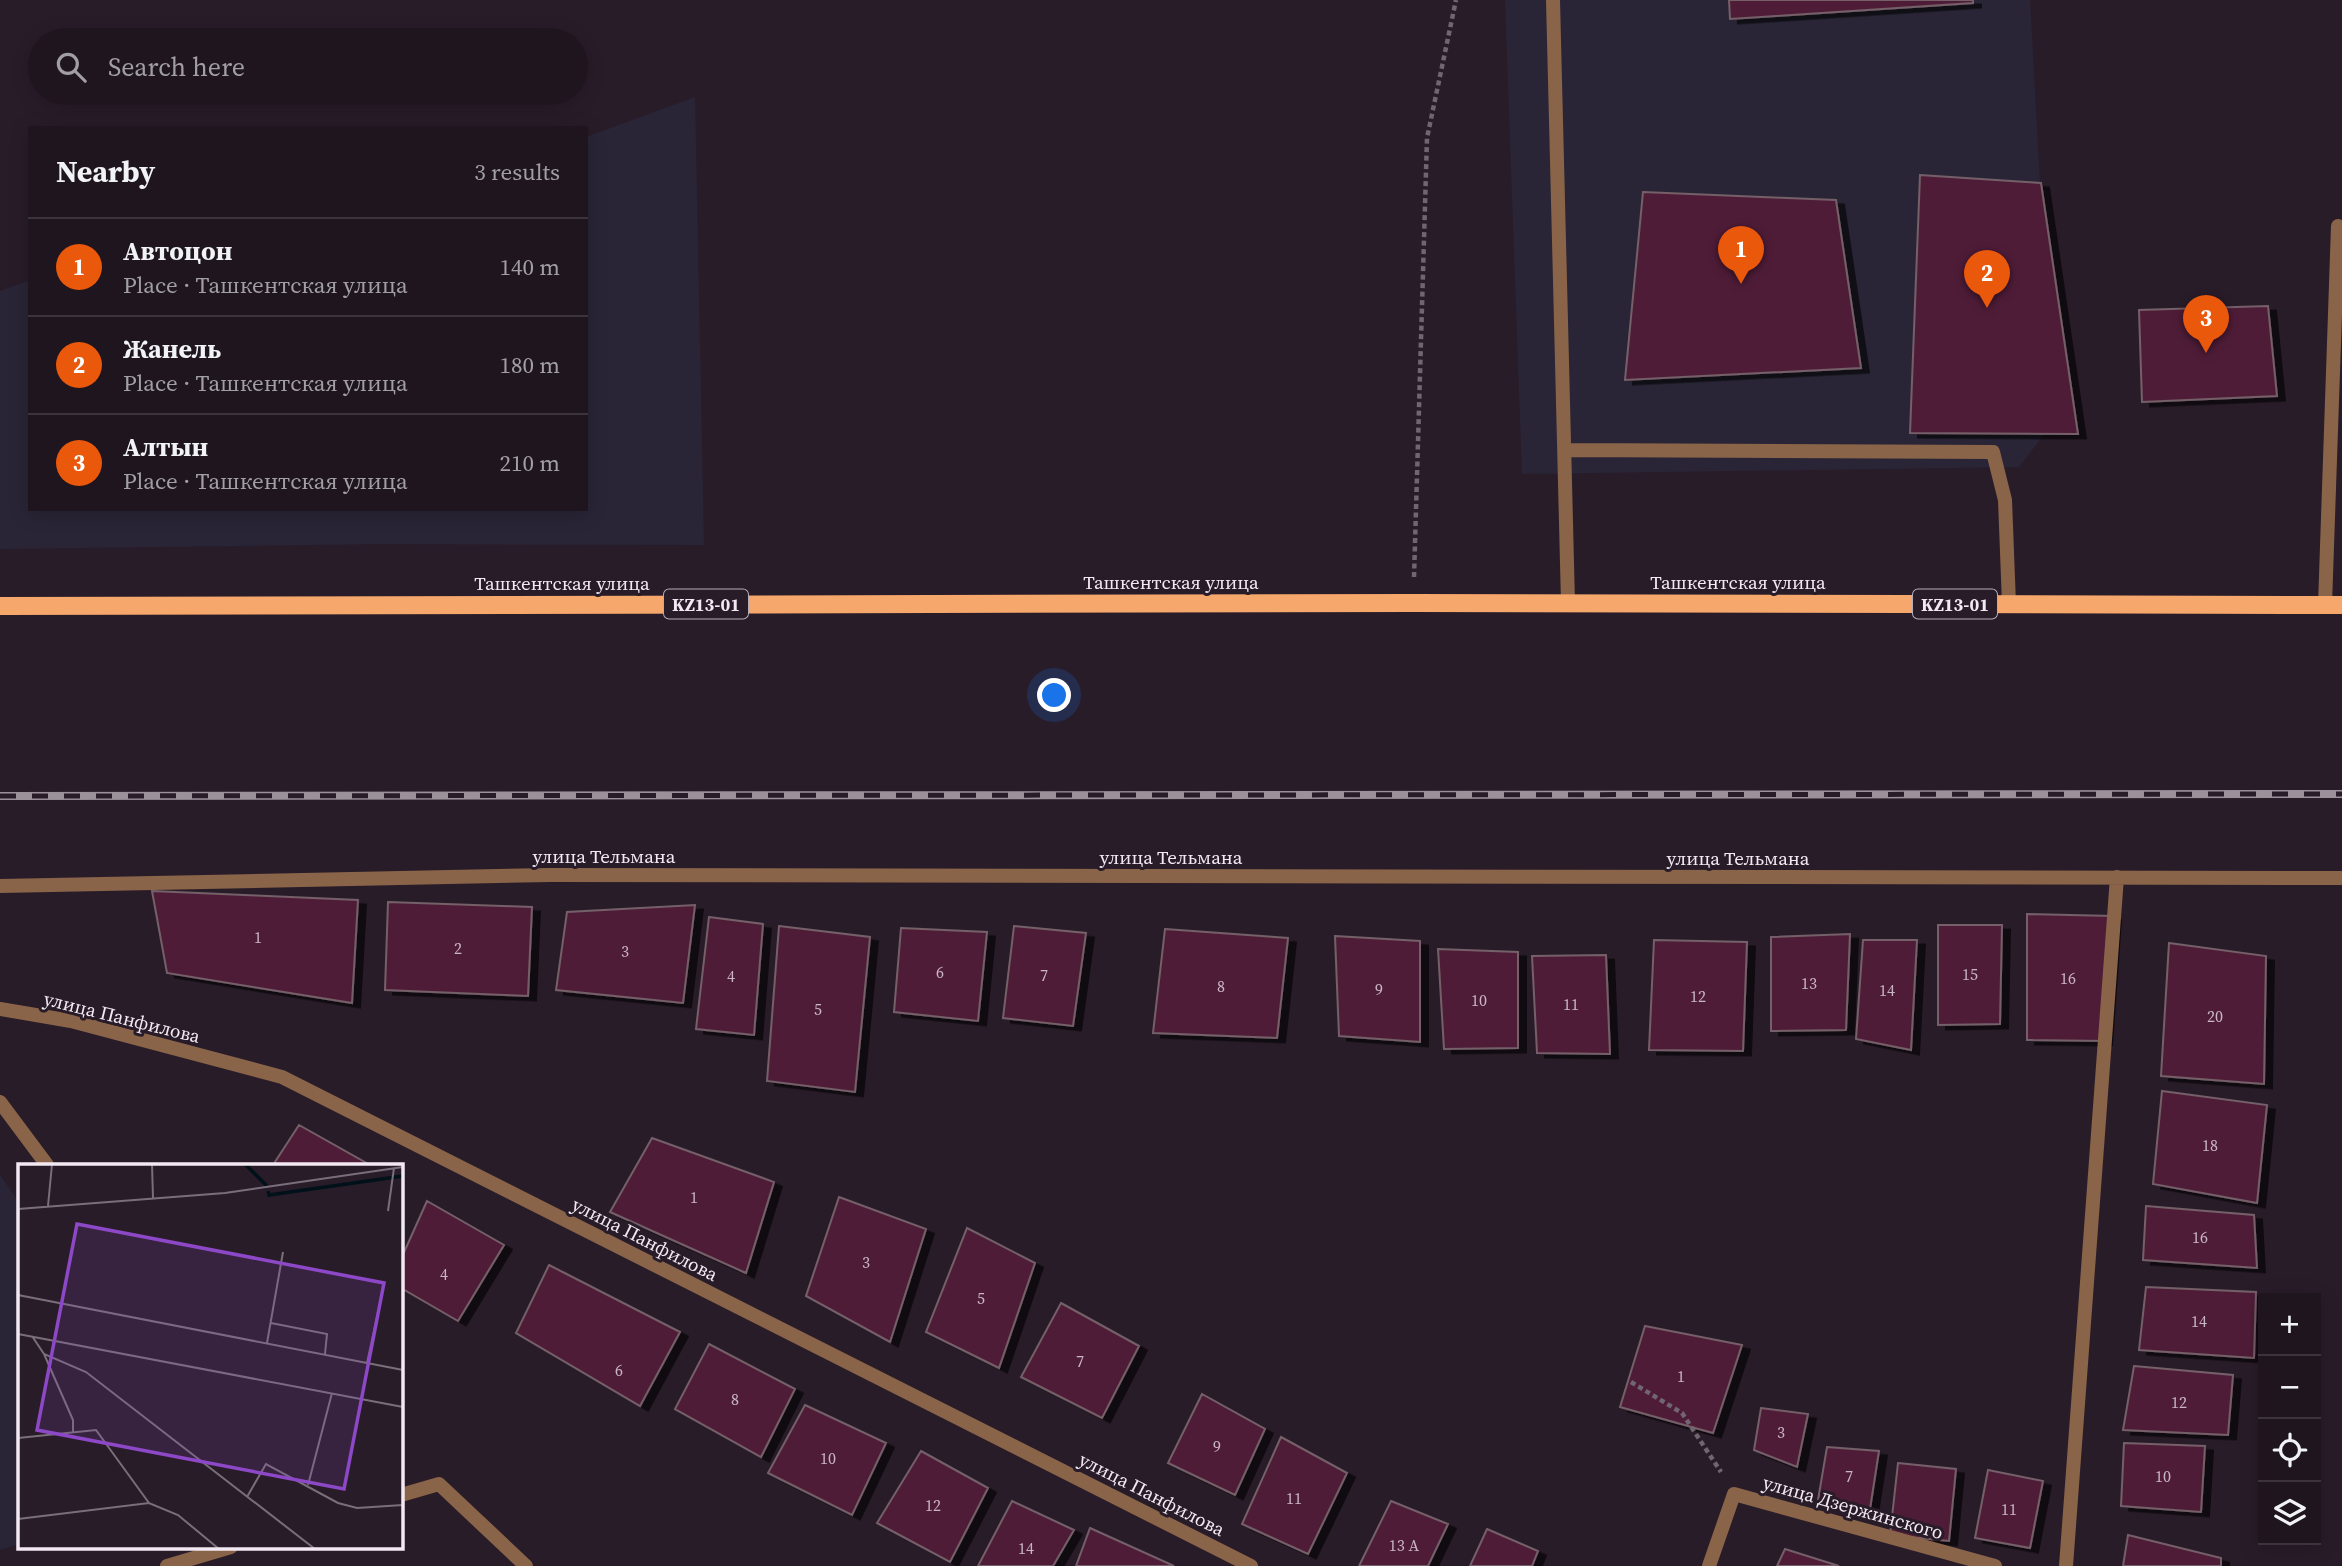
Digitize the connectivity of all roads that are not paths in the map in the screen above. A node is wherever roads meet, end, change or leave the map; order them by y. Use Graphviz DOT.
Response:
graph roads {
  1 [pos="1553,0"];
  2 [pos="2338,226"];
  3 [pos="1566,450"];
  4 [pos="1568,603"];
  5 [pos="2009,604"];
  6 [pos="2334,605"];
  7 [pos="0,606"];
  8 [pos="2117,877"];
  9 [pos="2342,878"];
  10 [pos="0,886"];
  11 [pos="0,1009"];
  12 [pos="0,1102"];
  13 [pos="46,1164"];
  14 [pos="402,1496"];
  15 [pos="228,1548"];
  16 [pos="167,1566"];
  17 [pos="526,1566"];
  18 [pos="1251,1566"];
  19 [pos="1709,1566"];
  20 [pos="1995,1566"];
  21 [pos="2066,1566"];
  1 -- 3 [label="street"];
  2 -- 6 [label="street"];
  3 -- 4 [label="street"];
  3 -- 5 [label="street"];
  4 -- 5 [label="main road, Ташкентская улица / KZ13-01"];
  4 -- 7 [label="main road, Ташкентская улица / KZ13-01"];
  5 -- 6 [label="main road, Ташкентская улица / KZ13-01"];
  8 -- 9 [label="street, улица Тельмана"];
  8 -- 10 [label="street, улица Тельмана"];
  8 -- 21 [label="street"];
  11 -- 18 [label="street, улица Панфилова"];
  12 -- 13 [label="street"];
  14 -- 17 [label="street"];
  15 -- 16 [label="street"];
  19 -- 20 [label="street, улица Дзержинского"];
}
